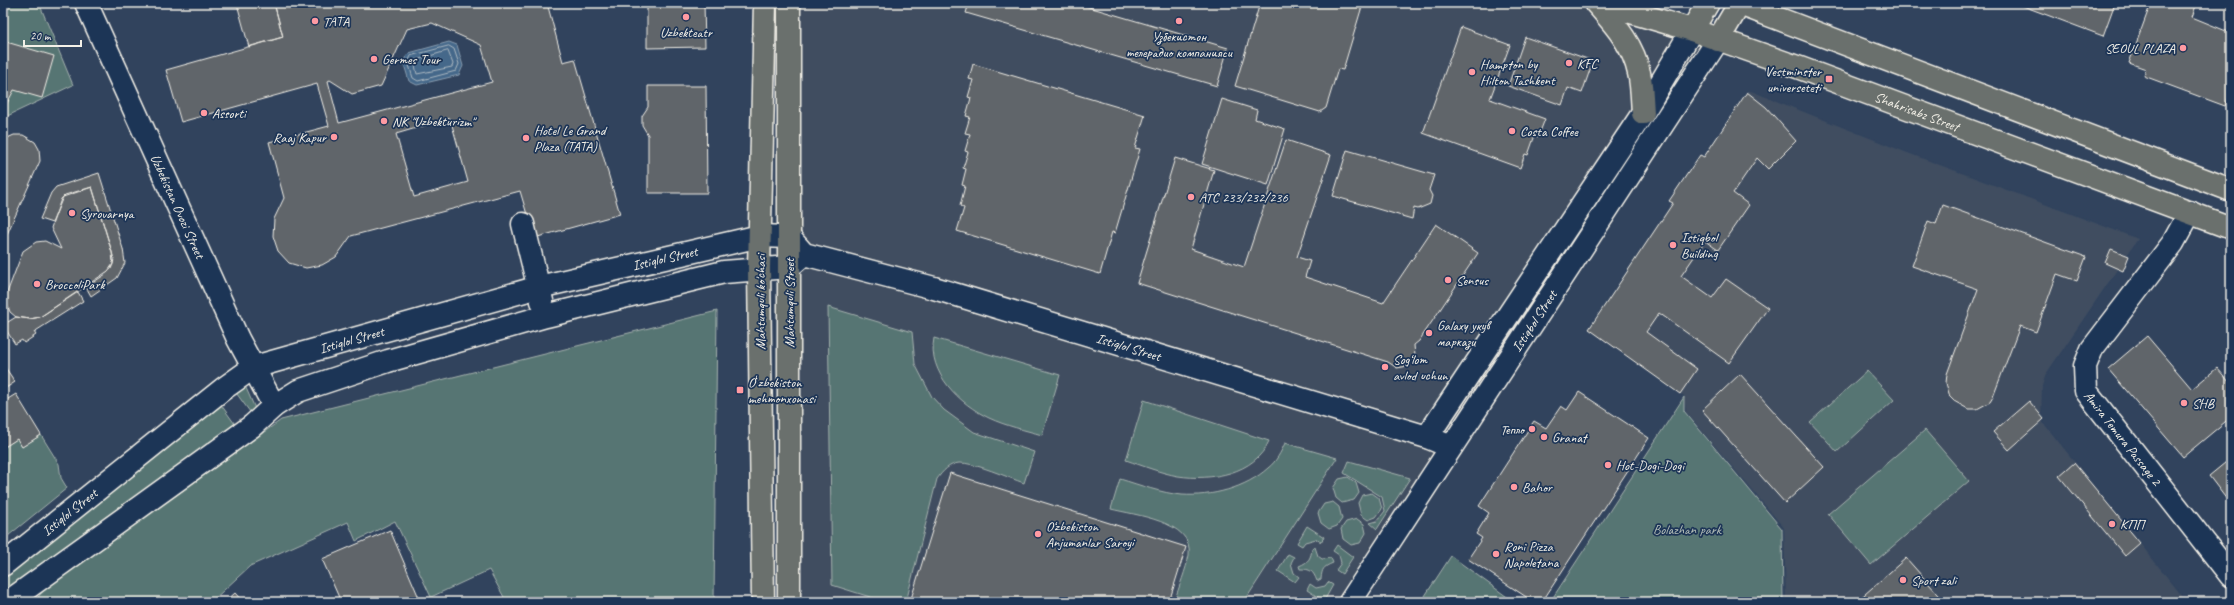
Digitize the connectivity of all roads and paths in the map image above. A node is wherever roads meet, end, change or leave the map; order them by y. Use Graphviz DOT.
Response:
graph roads {
  1 [pos="86,3"];
  2 [pos="765,3"];
  3 [pos="789,3"];
  4 [pos="1596,3"];
  5 [pos="1600,3"];
  6 [pos="1708,3"];
  7 [pos="1739,3"];
  8 [pos="1692,30"];
  9 [pos="1718,40"];
  10 [pos="1643,113"];
  11 [pos="2231,190"];
  12 [pos="2190,212"];
  13 [pos="523,224"];
  14 [pos="2231,228"];
  15 [pos="760,236"];
  16 [pos="789,237"];
  17 [pos="797,261"];
  18 [pos="759,268"];
  19 [pos="539,287"];
  20 [pos="546,316"];
  21 [pos="254,368"];
  22 [pos="274,406"];
  23 [pos="1427,437"];
  24 [pos="1451,447"];
  25 [pos="3,565"];
  26 [pos="2231,576"];
  27 [pos="8,602"];
  28 [pos="763,602"];
  29 [pos="789,602"];
  30 [pos="1350,602"];
  1 -- 21 [label="street, Uzbekistan Ovozi Street"];
  2 -- 15 [label="main road, Mahtumquli ko'chasi"];
  3 -- 16 [label="main road, Mahtumquli Street"];
  4 -- 10 [label="main road"];
  5 -- 8 [label="main road, Shahrisabz Street"];
  6 -- 8 [label="main road, Istiqbol Street"];
  7 -- 9 [label="main road"];
  7 -- 11 [label="main road"];
  8 -- 9 [label="main road, Shahrisabz Street"];
  8 -- 10 [label="street, Istiqbol Street"];
  9 -- 12 [label="main road, Shahrisabz Street"];
  9 -- 24 [label="street, Istiqbol Street"];
  10 -- 23 [label="street, Istiqbol Street"];
  12 -- 14 [label="main road, Shahrisabz Street"];
  12 -- 26 [label="street, Amira Temura Passage 2"];
  13 -- 19 [label="street"];
  15 -- 16 [label="street, Istiqlol Street"];
  15 -- 18 [label="main road, Mahtumquli ko'chasi"];
  15 -- 19 [label="street, Istiqlol Street"];
  16 -- 17 [label="main road, Mahtumquli Street"];
  17 -- 18 [label="street, Istiqlol Street"];
  17 -- 23 [label="street, Istiqlol Street"];
  17 -- 29 [label="main road, Mahtumquli Street"];
  18 -- 20 [label="street, Istiqlol Street"];
  18 -- 28 [label="main road, Mahtumquli ko'chasi"];
  19 -- 20 [label="street"];
  19 -- 21 [label="street, Istiqlol Street"];
  20 -- 22 [label="street, Istiqlol Street"];
  21 -- 22 [label="street, Uzbekistan Ovozi Street"];
  21 -- 25 [label="street, Istiqlol Street"];
  22 -- 27 [label="street, Istiqlol Street"];
  23 -- 24 [label="street, Istiqlol Street"];
  24 -- 30 [label="street, Istiqbol Street"];
}
